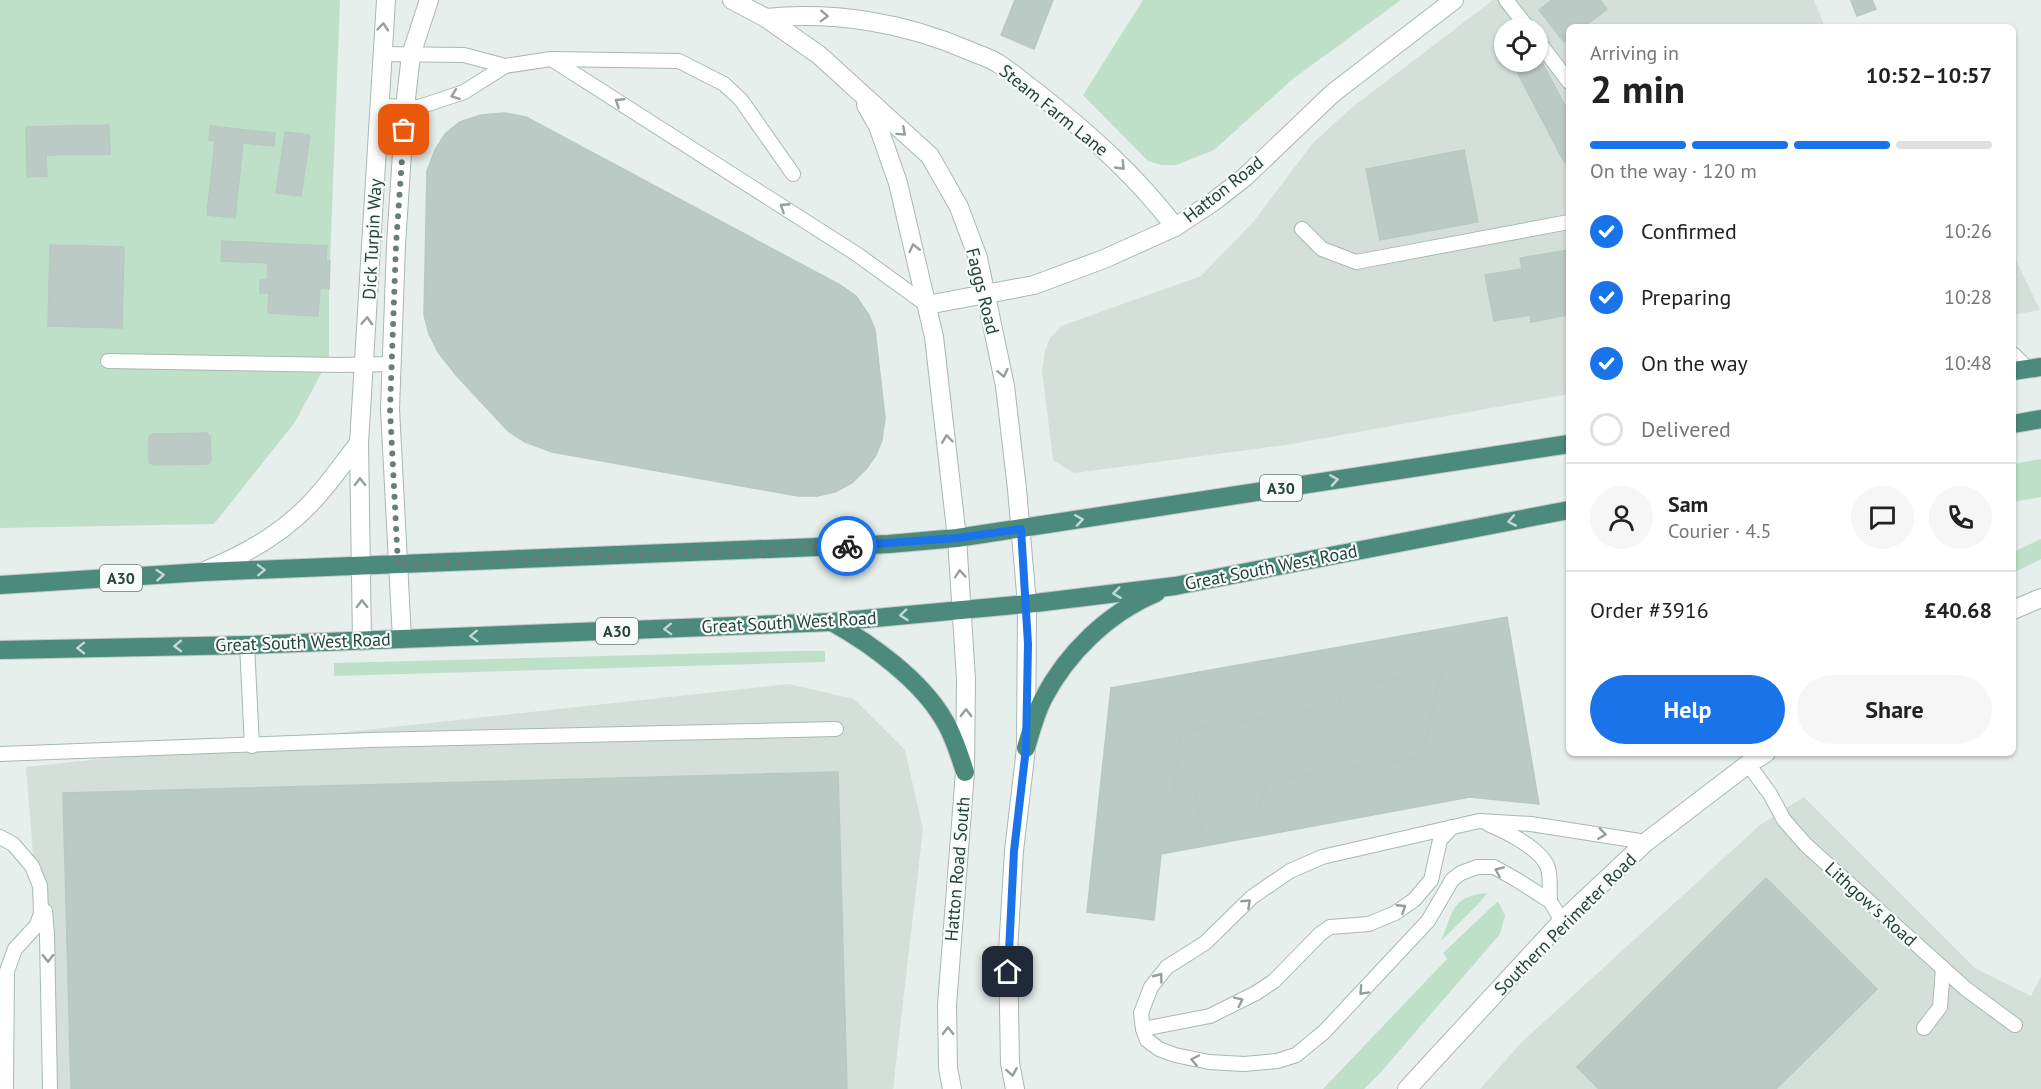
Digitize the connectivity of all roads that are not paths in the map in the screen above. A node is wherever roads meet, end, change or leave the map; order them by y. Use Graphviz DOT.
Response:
graph roads {
  1 [pos="386,0"];
  2 [pos="429,0"];
  3 [pos="732,0"];
  4 [pos="1454,0"];
  5 [pos="1506,0"];
  6 [pos="766,18"];
  7 [pos="1520,18"];
  8 [pos="381,54"];
  9 [pos="1548,54"];
  10 [pos="411,55"];
  11 [pos="551,58"];
  12 [pos="505,66"];
  13 [pos="1566,78"];
  14 [pos="859,93"];
  15 [pos="380,106"];
  16 [pos="405,107"];
  17 [pos="793,174"];
  18 [pos="1566,223"];
  19 [pos="1175,227"];
  20 [pos="1302,229"];
  21 [pos="987,295"];
  22 [pos="927,305"];
  23 [pos="2016,357"];
  24 [pos="108,361"];
  25 [pos="391,364"];
  26 [pos="365,365"];
  27 [pos="2027,369"];
  28 [pos="2041,419"];
  29 [pos="2016,423"];
  30 [pos="359,442"];
  31 [pos="1566,444"];
  32 [pos="1566,511"];
  33 [pos="1021,529"];
  34 [pos="957,538"];
  35 [pos="398,565"];
  36 [pos="361,566"];
  37 [pos="203,572"];
  38 [pos="0,585"];
  39 [pos="1175,586"];
  40 [pos="2041,598"];
  41 [pos="1027,604"];
  42 [pos="2016,609"];
  43 [pos="962,610"];
  44 [pos="832,622"];
  45 [pos="402,639"];
  46 [pos="362,641"];
  47 [pos="248,645"];
  48 [pos="0,650"];
  49 [pos="836,729"];
  50 [pos="252,746"];
  51 [pos="1026,748"];
  52 [pos="0,754"];
  53 [pos="1762,756"];
  54 [pos="1748,765"];
  55 [pos="965,772"];
  56 [pos="1479,821"];
  57 [pos="1452,826"];
  58 [pos="0,835"];
  59 [pos="1646,842"];
  60 [pos="1550,901"];
  61 [pos="1562,921"];
  62 [pos="1943,968"];
  63 [pos="2015,1025"];
  64 [pos="1923,1028"];
  65 [pos="1143,1029"];
  66 [pos="6,1089"];
  67 [pos="50,1089"];
  68 [pos="952,1089"];
  69 [pos="1015,1089"];
  70 [pos="1407,1089"];
  8 -- 1 [label="street, Dick Turpin Way, one-way"];
  2 -- 10 [label="street, Dick Turpin Way"];
  3 -- 6 [label="street, Faggs Road"];
  4 -- 19 [label="street, Hatton Road"];
  5 -- 7 [label="lane"];
  6 -- 14 [label="street, Faggs Road"];
  6 -- 19 [label="street, Steam Farm Lane, one-way"];
  8 -- 10 [label="lane"];
  8 -- 15 [label="street, Dick Turpin Way"];
  9 -- 13 [label="lane"];
  10 -- 12 [label="lane"];
  10 -- 16 [label="street, Dick Turpin Way"];
  11 -- 12 [label="lane"];
  11 -- 17 [label="lane"];
  22 -- 11 [label="lane, one-way"];
  12 -- 16 [label="lane, one-way"];
  14 -- 21 [label="street, Faggs Road, one-way"];
  22 -- 14 [label="street, Faggs Road, one-way"];
  15 -- 16 [label="lane"];
  26 -- 15 [label="street, Dick Turpin Way, one-way"];
  16 -- 25 [label="street, Dick Turpin Way"];
  18 -- 20 [label="lane"];
  19 -- 21 [label="street, Hatton Road"];
  21 -- 22 [label="street, Hatton Road"];
  21 -- 33 [label="street, Faggs Road, one-way"];
  34 -- 22 [label="street, Faggs Road, one-way"];
  23 -- 27 [label="lane"];
  24 -- 26 [label="lane"];
  25 -- 26 [label="lane"];
  25 -- 35 [label="street, Dick Turpin Way"];
  26 -- 30 [label="street, Dick Turpin Way"];
  28 -- 29 [label="highway"];
  36 -- 30 [label="street, Dick Turpin Way, one-way"];
  30 -- 37 [label="street"];
  33 -- 31 [label="highway, A30, one-way"];
  32 -- 39 [label="highway, Great South West Road / A30, one-way"];
  33 -- 34 [label="highway, A30"];
  33 -- 41 [label="street, Faggs Road"];
  34 -- 35 [label="highway, A30"];
  43 -- 34 [label="street, Hatton Road South, one-way"];
  35 -- 36 [label="highway, A30"];
  35 -- 45 [label="street, Dick Turpin Way"];
  37 -- 36 [label="highway, A30, one-way"];
  46 -- 36 [label="street, one-way"];
  38 -- 37 [label="highway, A30, one-way"];
  39 -- 41 [label="highway, Great South West Road / A30, one-way"];
  39 -- 51 [label="highway"];
  40 -- 42 [label="street"];
  41 -- 43 [label="highway, Great South West Road / A30"];
  41 -- 51 [label="street"];
  43 -- 44 [label="highway, Great South West Road / A30, one-way"];
  55 -- 43 [label="street, Hatton Road South, one-way"];
  44 -- 45 [label="highway, Great South West Road / A30, one-way"];
  44 -- 55 [label="highway"];
  45 -- 46 [label="highway, Great South West Road / A30"];
  46 -- 47 [label="highway, Great South West Road / A30"];
  47 -- 48 [label="highway, Great South West Road / A30, one-way"];
  47 -- 50 [label="lane"];
  49 -- 50 [label="lane"];
  50 -- 52 [label="lane"];
  51 -- 69 [label="street, one-way"];
  53 -- 54 [label="street, Southern Perimeter Road"];
  54 -- 59 [label="street, Southern Perimeter Road"];
  54 -- 62 [label="lane, Lithgow's Road"];
  68 -- 55 [label="street, Hatton Road South, one-way"];
  56 -- 57 [label="lane"];
  56 -- 59 [label="lane, one-way"];
  56 -- 60 [label="lane"];
  65 -- 57 [label="lane, one-way"];
  65 -- 57 [label="lane, one-way"];
  58 -- 66 [label="lane"];
  58 -- 67 [label="lane, one-way"];
  59 -- 61 [label="street, Southern Perimeter Road"];
  60 -- 61 [label="lane"];
  60 -- 65 [label="lane, one-way"];
  61 -- 70 [label="street, Southern Perimeter Road"];
  62 -- 63 [label="lane, Lithgow's Road"];
  62 -- 64 [label="lane"];
}
